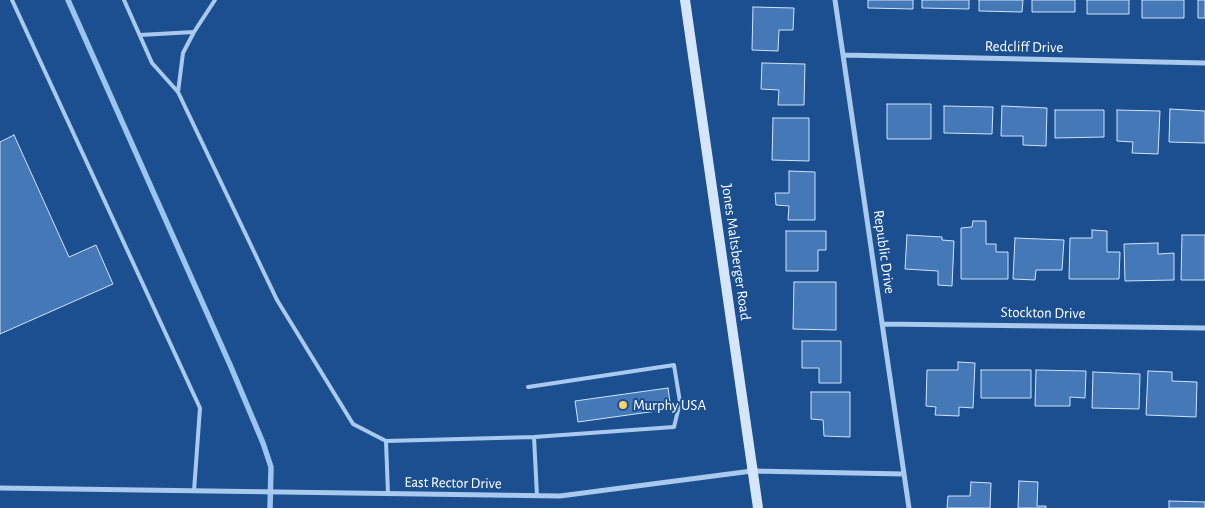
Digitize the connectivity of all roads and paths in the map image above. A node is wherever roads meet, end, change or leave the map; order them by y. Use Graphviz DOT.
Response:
graph roads {
  1 [pos="12,0"];
  2 [pos="124,0"];
  3 [pos="215,0"];
  4 [pos="685,0"];
  5 [pos="834,0"];
  6 [pos="194,32"];
  7 [pos="140,35"];
  8 [pos="843,55"];
  9 [pos="1205,63"];
  10 [pos="178,92"];
  11 [pos="882,324"];
  12 [pos="1205,328"];
  13 [pos="528,387"];
  14 [pos="534,437"];
  15 [pos="386,441"];
  16 [pos="752,471"];
  17 [pos="904,474"];
  18 [pos="0,488"];
  19 [pos="194,491"];
  20 [pos="388,494"];
  21 [pos="537,496"];
  22 [pos="758,508"];
  23 [pos="909,508"];
  1 -- 19 [label="lane"];
  2 -- 7 [label="lane"];
  3 -- 6 [label="lane"];
  4 -- 16 [label="main road, Jones Maltsberger Road"];
  5 -- 8 [label="street, Republic Drive"];
  6 -- 7 [label="lane"];
  6 -- 10 [label="lane"];
  7 -- 10 [label="lane"];
  8 -- 9 [label="street, Redcliff Drive"];
  8 -- 11 [label="street, Republic Drive"];
  10 -- 15 [label="lane"];
  11 -- 12 [label="street, Stockton Drive"];
  11 -- 17 [label="street, Republic Drive"];
  13 -- 14 [label="lane"];
  14 -- 15 [label="lane"];
  14 -- 21 [label="lane"];
  15 -- 20 [label="lane"];
  16 -- 17 [label="street, East Rector Drive"];
  16 -- 21 [label="street, East Rector Drive"];
  16 -- 22 [label="main road, Jones Maltsberger Road"];
  17 -- 23 [label="street, Republic Drive"];
  18 -- 19 [label="street, East Rector Drive"];
  19 -- 20 [label="street, East Rector Drive"];
  20 -- 21 [label="street, East Rector Drive"];
}
